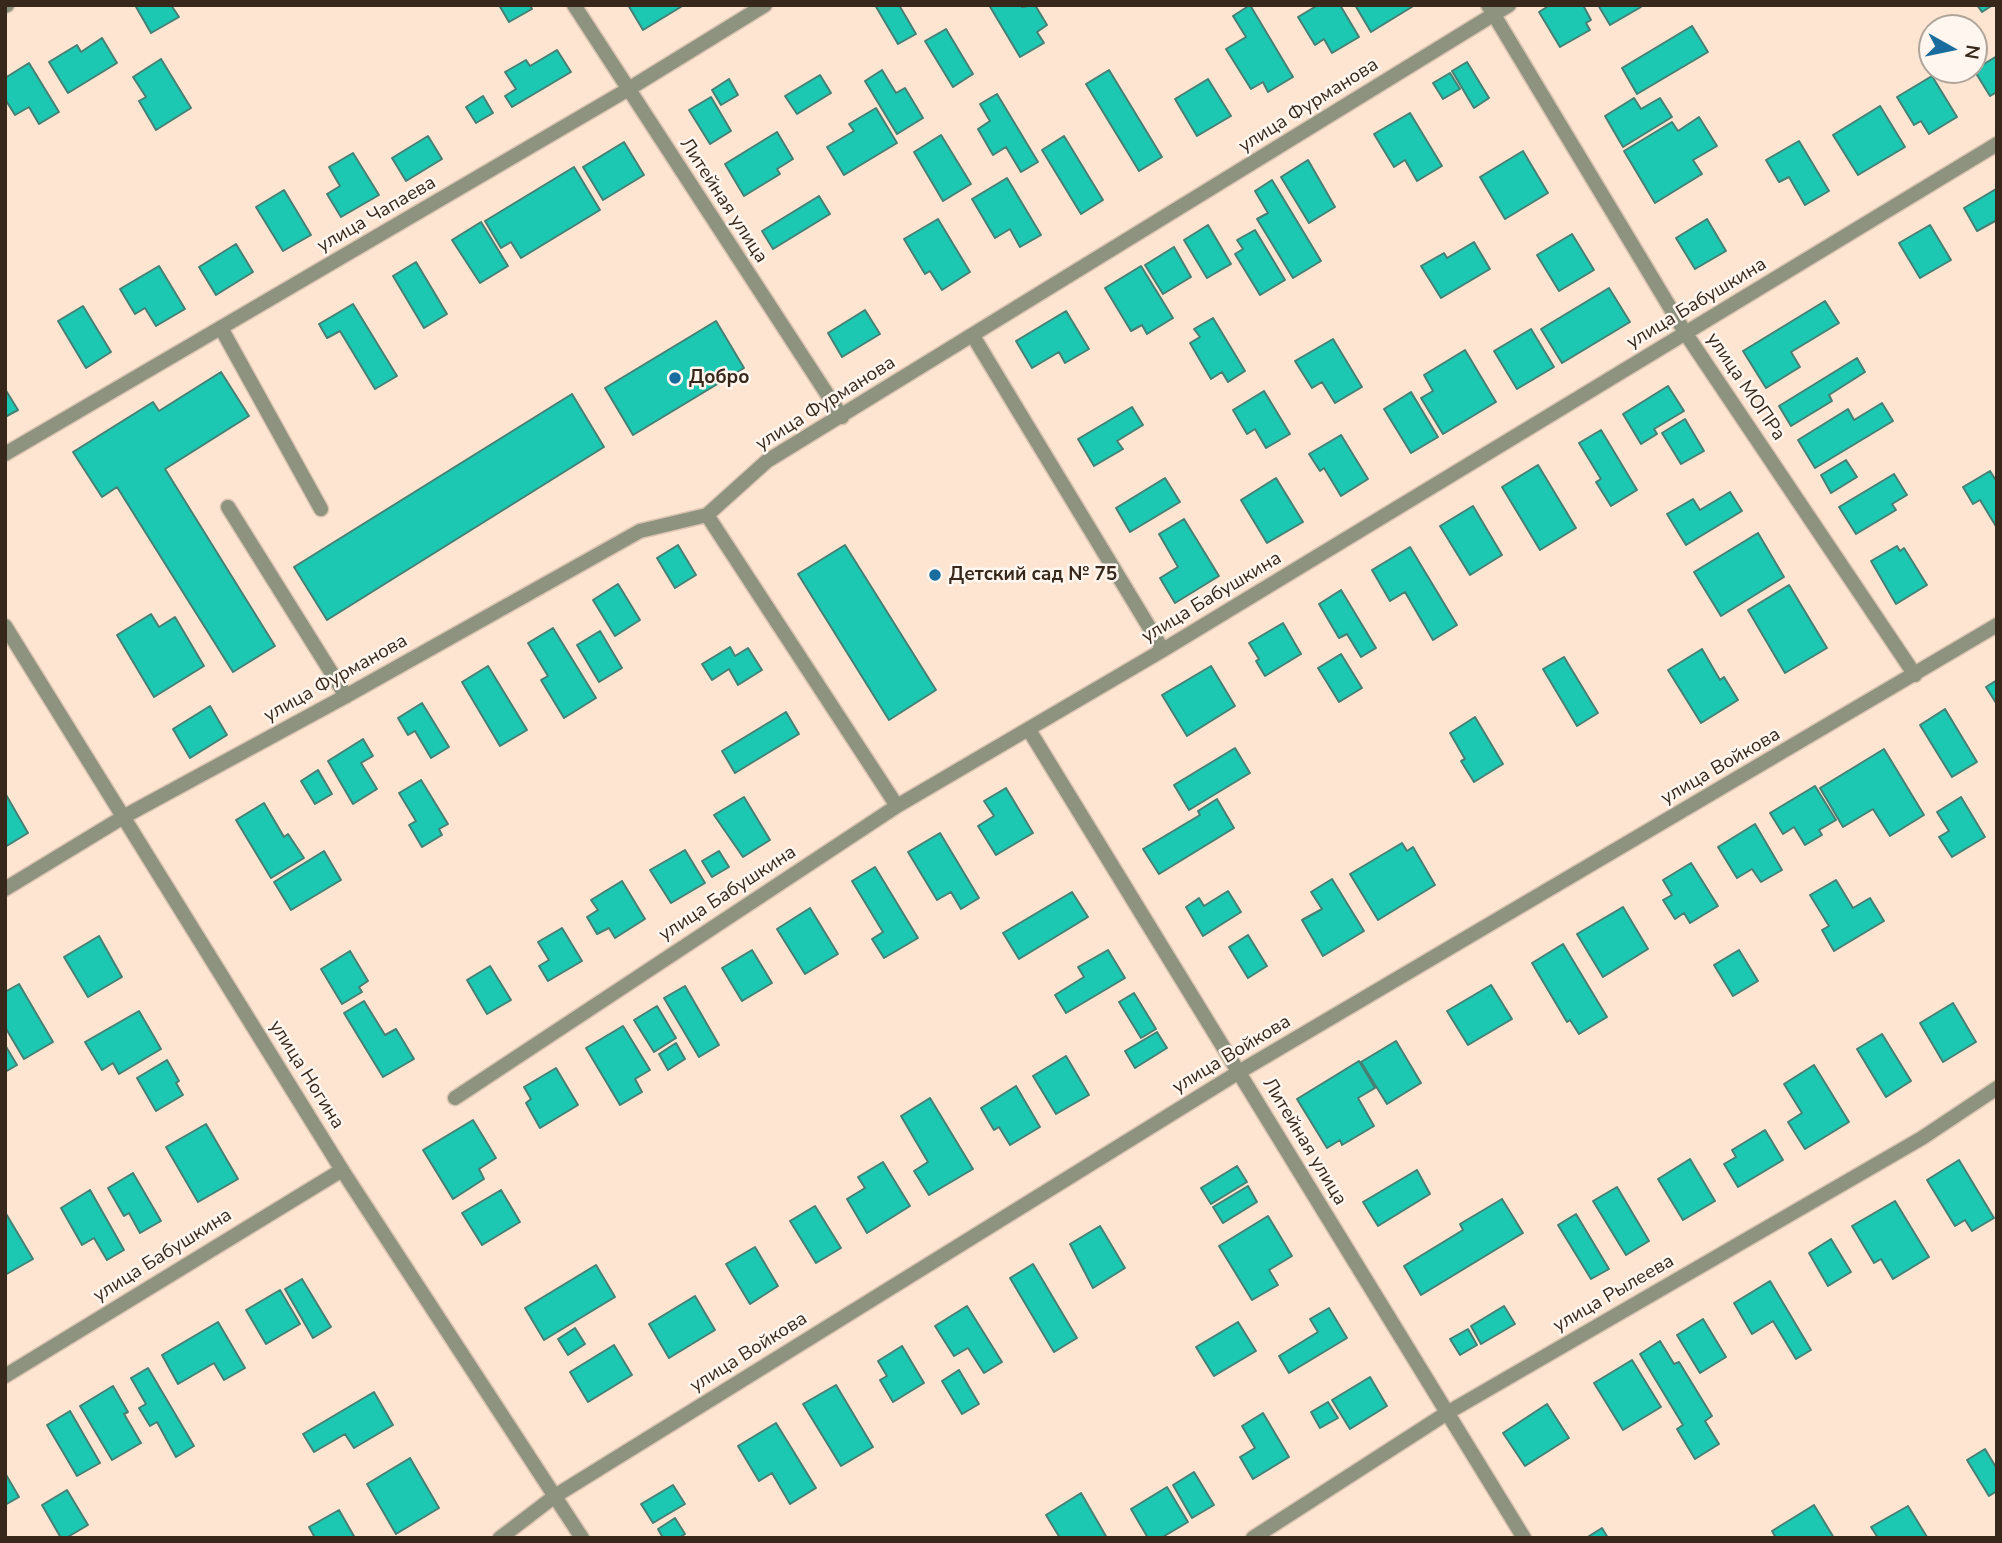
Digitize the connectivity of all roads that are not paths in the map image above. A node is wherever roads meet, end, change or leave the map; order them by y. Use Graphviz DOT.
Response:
graph roads {
  1 [pos="573,5"];
  2 [pos="765,5"];
  3 [pos="1509,5"];
  4 [pos="1491,10"];
  5 [pos="627,90"];
  6 [pos="1997,144"];
  7 [pos="220,328"];
  8 [pos="1686,334"];
  9 [pos="973,336"];
  10 [pos="842,417"];
  11 [pos="5,454"];
  12 [pos="228,507"];
  13 [pos="321,509"];
  14 [pos="707,514"];
  15 [pos="1997,625"];
  16 [pos="5,626"];
  17 [pos="1163,650"];
  18 [pos="1915,675"];
  19 [pos="346,696"];
  20 [pos="1030,730"];
  21 [pos="897,806"];
  22 [pos="125,816"];
  23 [pos="5,889"];
  24 [pos="1238,1072"];
  25 [pos="1997,1088"];
  26 [pos="455,1098"];
  27 [pos="342,1170"];
  28 [pos="5,1376"];
  29 [pos="1447,1413"];
  30 [pos="555,1496"];
  31 [pos="500,1538"];
  32 [pos="582,1538"];
  33 [pos="1253,1538"];
  34 [pos="1524,1538"];
  1 -- 5 [label="street, Литейная улица"];
  2 -- 5 [label="street, улица Чапаева"];
  3 -- 4 [label="street, улица Фурманова"];
  4 -- 8 [label="street, улица МОПРа"];
  4 -- 9 [label="street, улица Фурманова"];
  5 -- 7 [label="street, улица Чапаева"];
  5 -- 10 [label="street, Литейная улица"];
  6 -- 8 [label="street, улица Бабушкина"];
  7 -- 11 [label="street, улица Чапаева"];
  7 -- 13 [label="street"];
  8 -- 17 [label="street, улица Бабушкина"];
  8 -- 18 [label="street, улица МОПРа"];
  9 -- 10 [label="street, улица Фурманова"];
  9 -- 17 [label="street"];
  10 -- 14 [label="street, улица Фурманова"];
  12 -- 19 [label="street"];
  14 -- 19 [label="street, улица Фурманова"];
  14 -- 21 [label="street"];
  15 -- 18 [label="street, улица Войкова"];
  16 -- 22 [label="street, улица Ногина"];
  17 -- 20 [label="street, улица Бабушкина"];
  18 -- 24 [label="street, улица Войкова"];
  19 -- 22 [label="street, улица Фурманова"];
  20 -- 21 [label="street, улица Бабушкина"];
  20 -- 24 [label="street, Литейная улица"];
  21 -- 26 [label="street, улица Бабушкина"];
  22 -- 23 [label="street, улица Фурманова"];
  22 -- 27 [label="street, улица Ногина"];
  24 -- 29 [label="street, Литейная улица"];
  24 -- 30 [label="street, улица Войкова"];
  25 -- 29 [label="street, улица Рылеева"];
  27 -- 28 [label="street, улица Бабушкина"];
  27 -- 30 [label="street, улица Ногина"];
  29 -- 33 [label="street, улица Рылеева"];
  29 -- 34 [label="street, Литейная улица"];
  30 -- 31 [label="street, улица Войкова"];
  30 -- 32 [label="street, улица Ногина"];
}
